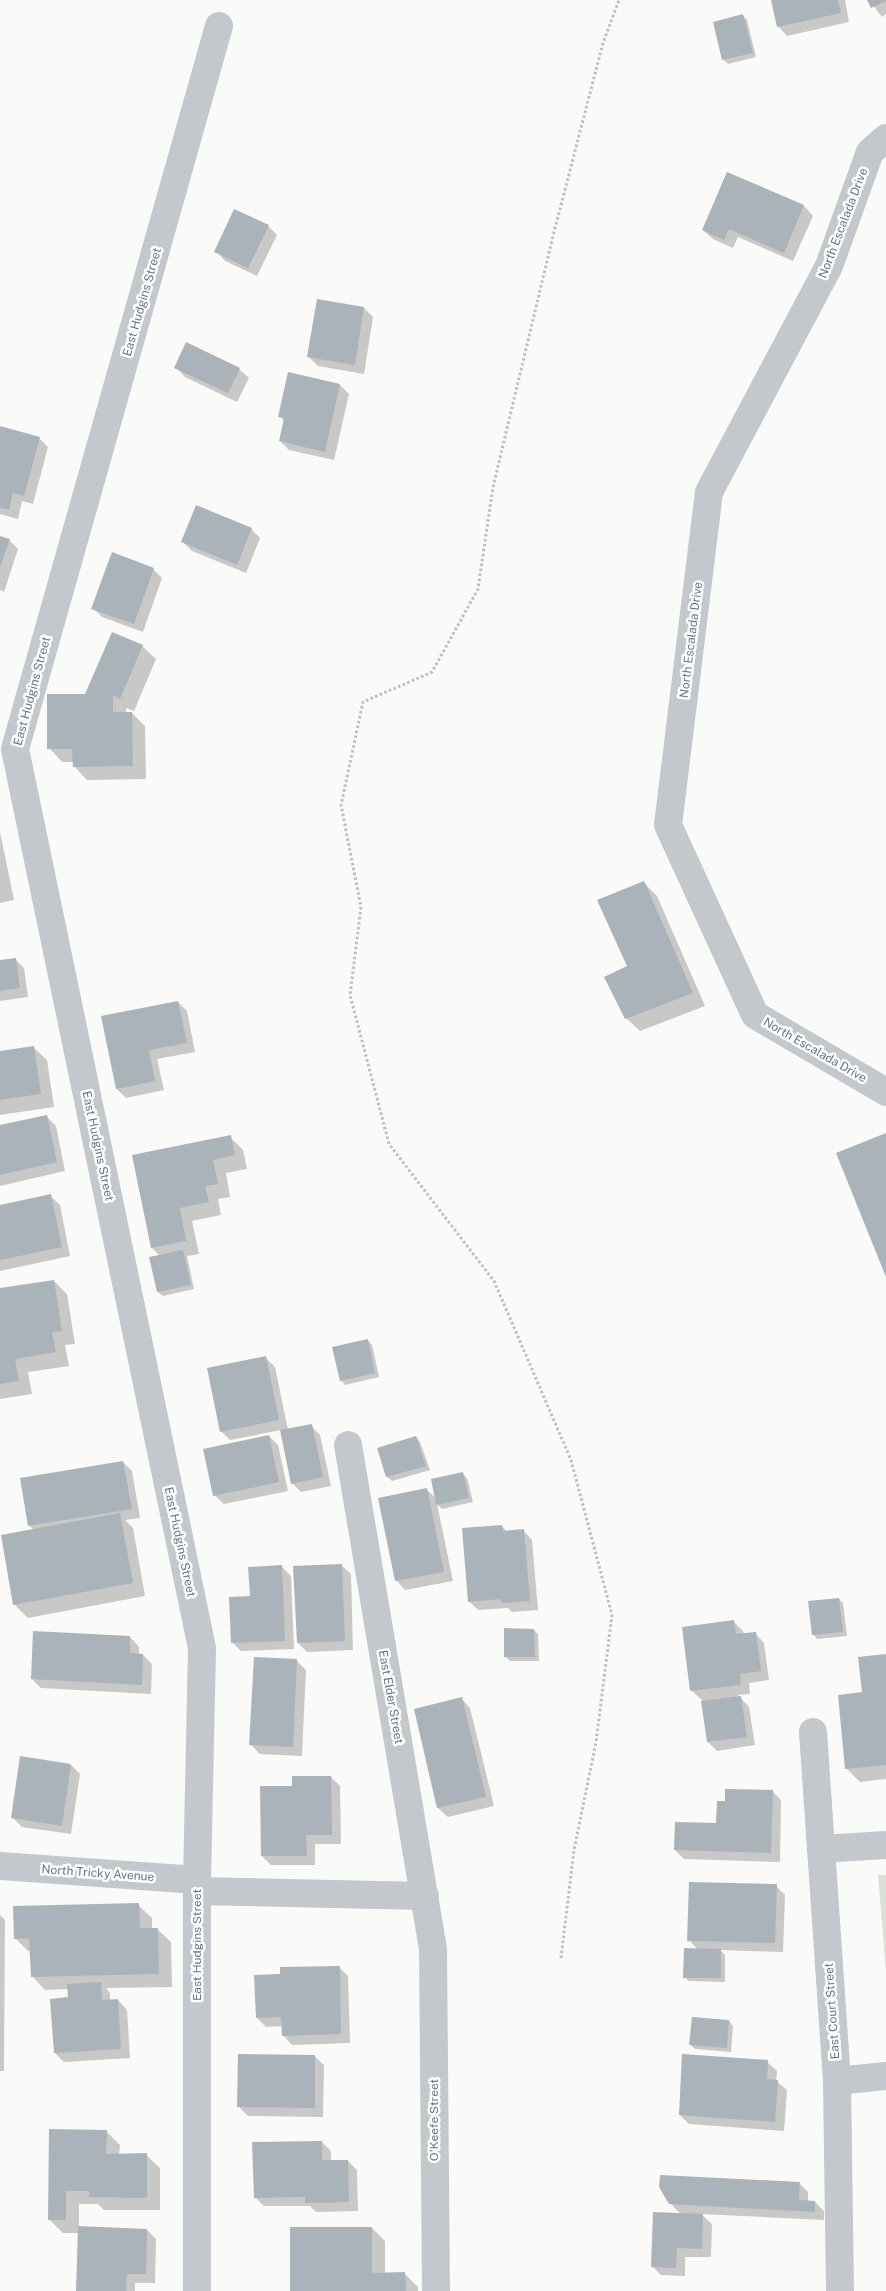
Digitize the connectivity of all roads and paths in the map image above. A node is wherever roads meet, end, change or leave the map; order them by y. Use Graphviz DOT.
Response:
graph roads {
  1 [pos="619,0"];
  2 [pos="219,26"];
  3 [pos="886,138"];
  4 [pos="886,1092"];
  5 [pos="348,1445"];
  6 [pos="813,1732"];
  7 [pos="886,1845"];
  8 [pos="821,1849"];
  9 [pos="0,1866"];
  10 [pos="197,1886"];
  11 [pos="425,1896"];
  12 [pos="433,1949"];
  13 [pos="561,1958"];
  14 [pos="886,2076"];
  15 [pos="837,2080"];
  16 [pos="197,2291"];
  17 [pos="436,2291"];
  18 [pos="840,2291"];
  1 -- 13 [label="path"];
  2 -- 10 [label="street, East Hudgins Street"];
  3 -- 4 [label="street, North Escalada Drive"];
  5 -- 11 [label="street, East Elder Street"];
  6 -- 8 [label="street, East Court Street"];
  7 -- 8 [label="street"];
  8 -- 15 [label="street, East Court Street"];
  9 -- 10 [label="street, North Tricky Avenue"];
  10 -- 11 [label="street, North Tricky Avenue"];
  10 -- 16 [label="street, East Hudgins Street"];
  11 -- 12 [label="street, East Elder Street"];
  12 -- 17 [label="street, O'Keefe Street"];
  14 -- 15 [label="street"];
  15 -- 18 [label="street, East Court Street"];
}
